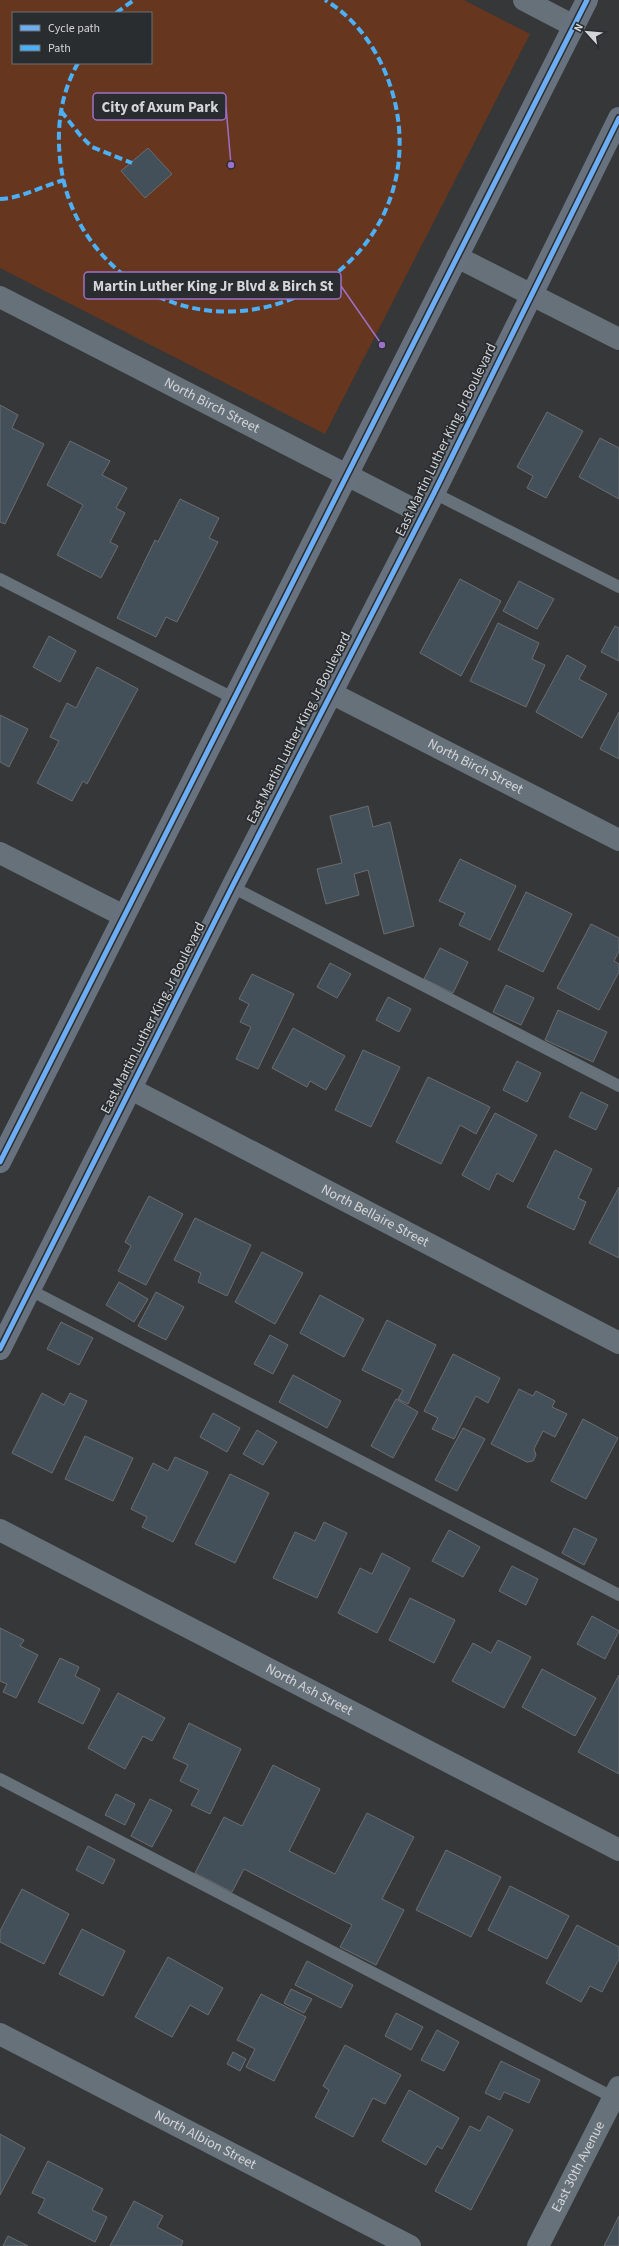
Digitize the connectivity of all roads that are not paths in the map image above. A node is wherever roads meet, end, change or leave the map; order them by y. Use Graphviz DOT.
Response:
graph roads {
  1 [pos="587,0"];
  2 [pos="529,2"];
  3 [pos="574,26"];
  4 [pos="619,118"];
  5 [pos="457,257"];
  6 [pos="531,295"];
  7 [pos="0,298"];
  8 [pos="619,339"];
  9 [pos="348,476"];
  10 [pos="434,493"];
  11 [pos="423,514"];
  12 [pos="0,579"];
  13 [pos="619,587"];
  14 [pos="331,693"];
  15 [pos="235,698"];
  16 [pos="619,840"];
  17 [pos="0,853"];
  18 [pos="232,887"];
  19 [pos="124,916"];
  20 [pos="619,1086"];
  21 [pos="131,1089"];
  22 [pos="2,1153"];
  23 [pos="30,1290"];
  24 [pos="619,1343"];
  25 [pos="0,1350"];
  26 [pos="0,1530"];
  27 [pos="619,1595"];
  28 [pos="0,1779"];
  29 [pos="619,1850"];
  30 [pos="0,2034"];
  31 [pos="617,2095"];
  32 [pos="410,2246"];
  33 [pos="538,2246"];
  1 -- 3 [label="main road"];
  2 -- 3 [label="street"];
  3 -- 5 [label="main road"];
  4 -- 6 [label="main road, East Martin Luther King Jr Boulevard"];
  5 -- 6 [label="street"];
  5 -- 9 [label="main road"];
  6 -- 8 [label="street"];
  6 -- 10 [label="main road, East Martin Luther King Jr Boulevard"];
  7 -- 9 [label="street, North Birch Street"];
  9 -- 11 [label="street, North Birch Street"];
  9 -- 15 [label="main road"];
  10 -- 11 [label="main road, East Martin Luther King Jr Boulevard"];
  10 -- 13 [label="lane"];
  11 -- 14 [label="main road, East Martin Luther King Jr Boulevard"];
  12 -- 15 [label="lane"];
  14 -- 16 [label="street, North Birch Street"];
  14 -- 18 [label="main road, East Martin Luther King Jr Boulevard"];
  15 -- 19 [label="main road"];
  17 -- 19 [label="street"];
  18 -- 20 [label="lane"];
  18 -- 21 [label="main road, East Martin Luther King Jr Boulevard"];
  19 -- 22 [label="main road"];
  21 -- 23 [label="main road, East Martin Luther King Jr Boulevard"];
  21 -- 24 [label="street, North Bellaire Street"];
  23 -- 25 [label="main road, East Martin Luther King Jr Boulevard"];
  23 -- 27 [label="lane"];
  26 -- 29 [label="street, North Ash Street"];
  28 -- 31 [label="lane"];
  30 -- 32 [label="street, North Albion Street"];
  31 -- 33 [label="street, East 30th Avenue"];
}
